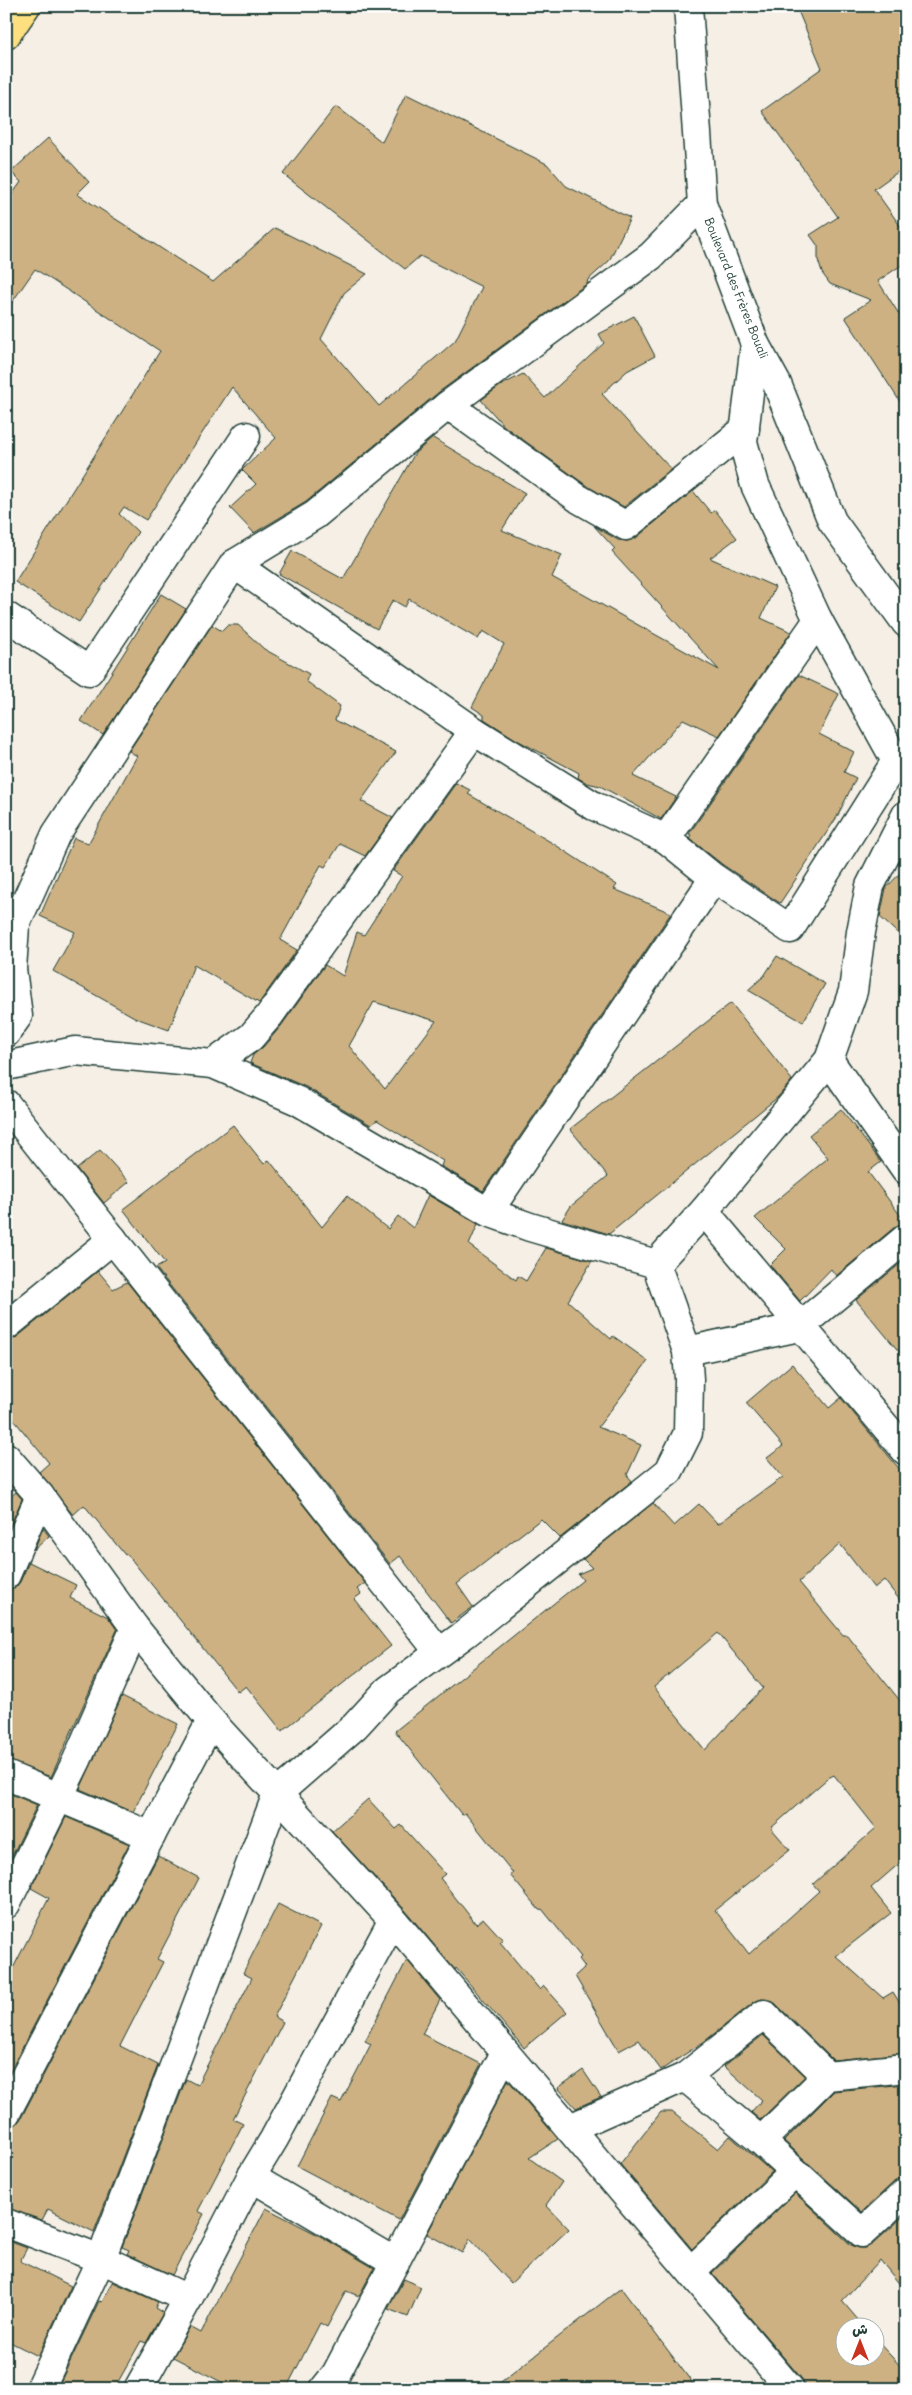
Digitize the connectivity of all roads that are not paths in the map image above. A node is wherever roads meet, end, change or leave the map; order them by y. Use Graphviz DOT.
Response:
graph roads {
  1 [pos="688,6"];
  2 [pos="24,7"];
  3 [pos="6,35"];
  4 [pos="702,204"];
  5 [pos="755,344"];
  6 [pos="448,404"];
  7 [pos="745,429"];
  8 [pos="246,436"];
  9 [pos="234,564"];
  10 [pos="6,616"];
  11 [pos="818,620"];
  12 [pos="906,623"];
  13 [pos="474,731"];
  14 [pos="906,815"];
  15 [pos="666,839"];
  16 [pos="714,878"];
  17 [pos="6,1033"];
  18 [pos="829,1060"];
  19 [pos="213,1064"];
  20 [pos="6,1066"];
  21 [pos="6,1104"];
  22 [pos="906,1170"];
  23 [pos="704,1211"];
  24 [pos="488,1212"];
  25 [pos="906,1238"];
  26 [pos="113,1239"];
  27 [pos="656,1264"];
  28 [pos="6,1326"];
  29 [pos="799,1327"];
  30 [pos="687,1351"];
  31 [pos="906,1450"];
  32 [pos="6,1457"];
  33 [pos="40,1496"];
  34 [pos="6,1575"];
  35 [pos="136,1628"];
  36 [pos="439,1652"];
  37 [pos="211,1721"];
  38 [pos="6,1775"];
  39 [pos="277,1794"];
  40 [pos="59,1797"];
  41 [pos="150,1836"];
  42 [pos="6,1904"];
  43 [pos="393,1920"];
  44 [pos="505,2054"];
  45 [pos="906,2068"];
  46 [pos="827,2076"];
  47 [pos="685,2077"];
  48 [pos="6,2113"];
  49 [pos="570,2128"];
  50 [pos="761,2141"];
  51 [pos="795,2172"];
  52 [pos="250,2177"];
  53 [pos="906,2192"];
  54 [pos="6,2223"];
  55 [pos="101,2260"];
  56 [pos="395,2262"];
  57 [pos="691,2271"];
  58 [pos="188,2299"];
  59 [pos="141,2388"];
  60 [pos="40,2389"];
  61 [pos="324,2389"];
  62 [pos="790,2389"];
  1 -- 4 [label="street, Boulevard des Frères Bouali"];
  2 -- 3 [label="highway"];
  4 -- 5 [label="street, Boulevard des Frères Bouali"];
  4 -- 6 [label="street"];
  5 -- 7 [label="street"];
  5 -- 12 [label="street, Boulevard des Frères Bouali"];
  6 -- 7 [label="street"];
  6 -- 9 [label="street"];
  7 -- 11 [label="street"];
  8 -- 10 [label="street"];
  9 -- 13 [label="street"];
  9 -- 17 [label="street"];
  11 -- 15 [label="street"];
  11 -- 16 [label="street"];
  13 -- 15 [label="street"];
  13 -- 19 [label="street"];
  14 -- 18 [label="street"];
  15 -- 16 [label="street"];
  16 -- 24 [label="street"];
  18 -- 22 [label="street"];
  18 -- 23 [label="street"];
  19 -- 20 [label="street"];
  19 -- 24 [label="street"];
  21 -- 26 [label="street"];
  23 -- 27 [label="street"];
  23 -- 29 [label="street"];
  24 -- 27 [label="street"];
  25 -- 29 [label="street"];
  26 -- 28 [label="street"];
  26 -- 36 [label="street"];
  27 -- 30 [label="street"];
  29 -- 30 [label="street"];
  29 -- 31 [label="street"];
  30 -- 36 [label="street"];
  32 -- 33 [label="street"];
  33 -- 34 [label="street"];
  33 -- 35 [label="street"];
  35 -- 37 [label="street"];
  35 -- 40 [label="street"];
  36 -- 39 [label="street"];
  37 -- 39 [label="street"];
  37 -- 41 [label="street"];
  38 -- 40 [label="street"];
  39 -- 43 [label="street"];
  39 -- 55 [label="street"];
  40 -- 41 [label="street"];
  40 -- 42 [label="street"];
  41 -- 48 [label="street"];
  43 -- 44 [label="street"];
  43 -- 52 [label="street"];
  44 -- 49 [label="street"];
  44 -- 56 [label="street"];
  45 -- 46 [label="street"];
  46 -- 47 [label="street"];
  46 -- 50 [label="street"];
  47 -- 49 [label="street"];
  47 -- 50 [label="street"];
  49 -- 57 [label="street"];
  50 -- 51 [label="street"];
  51 -- 53 [label="street"];
  51 -- 57 [label="street"];
  52 -- 56 [label="street"];
  52 -- 58 [label="street"];
  54 -- 55 [label="street"];
  55 -- 58 [label="street"];
  55 -- 60 [label="street"];
  56 -- 61 [label="street"];
  57 -- 62 [label="street"];
  58 -- 59 [label="street"];
}
